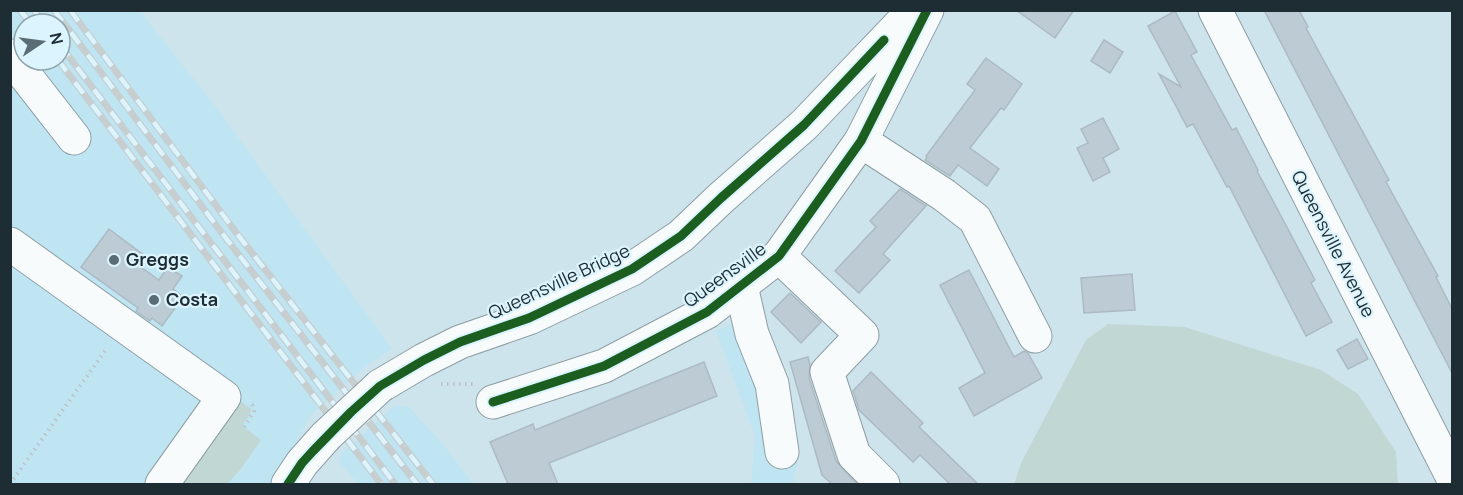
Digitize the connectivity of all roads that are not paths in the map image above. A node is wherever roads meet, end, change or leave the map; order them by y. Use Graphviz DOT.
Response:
graph roads {
  1 [pos="914,10"];
  2 [pos="927,10"];
  3 [pos="1215,10"];
  4 [pos="16,72"];
  5 [pos="74,138"];
  6 [pos="861,141"];
  7 [pos="779,256"];
  8 [pos="16,258"];
  9 [pos="741,286"];
  10 [pos="1035,336"];
  11 [pos="493,402"];
  12 [pos="782,452"];
  13 [pos="1452,476"];
  14 [pos="162,484"];
  15 [pos="288,484"];
  16 [pos="883,484"];
  1 -- 15 [label="main road, Queensville Bridge, bridge"];
  2 -- 6 [label="main road, Queensville"];
  3 -- 13 [label="main road, Queensville Avenue"];
  4 -- 5 [label="main road"];
  6 -- 7 [label="main road, Queensville"];
  6 -- 10 [label="main road"];
  7 -- 9 [label="main road, Queensville"];
  7 -- 16 [label="main road"];
  8 -- 14 [label="main road"];
  9 -- 11 [label="main road, Queensville"];
  9 -- 12 [label="main road"];
}
